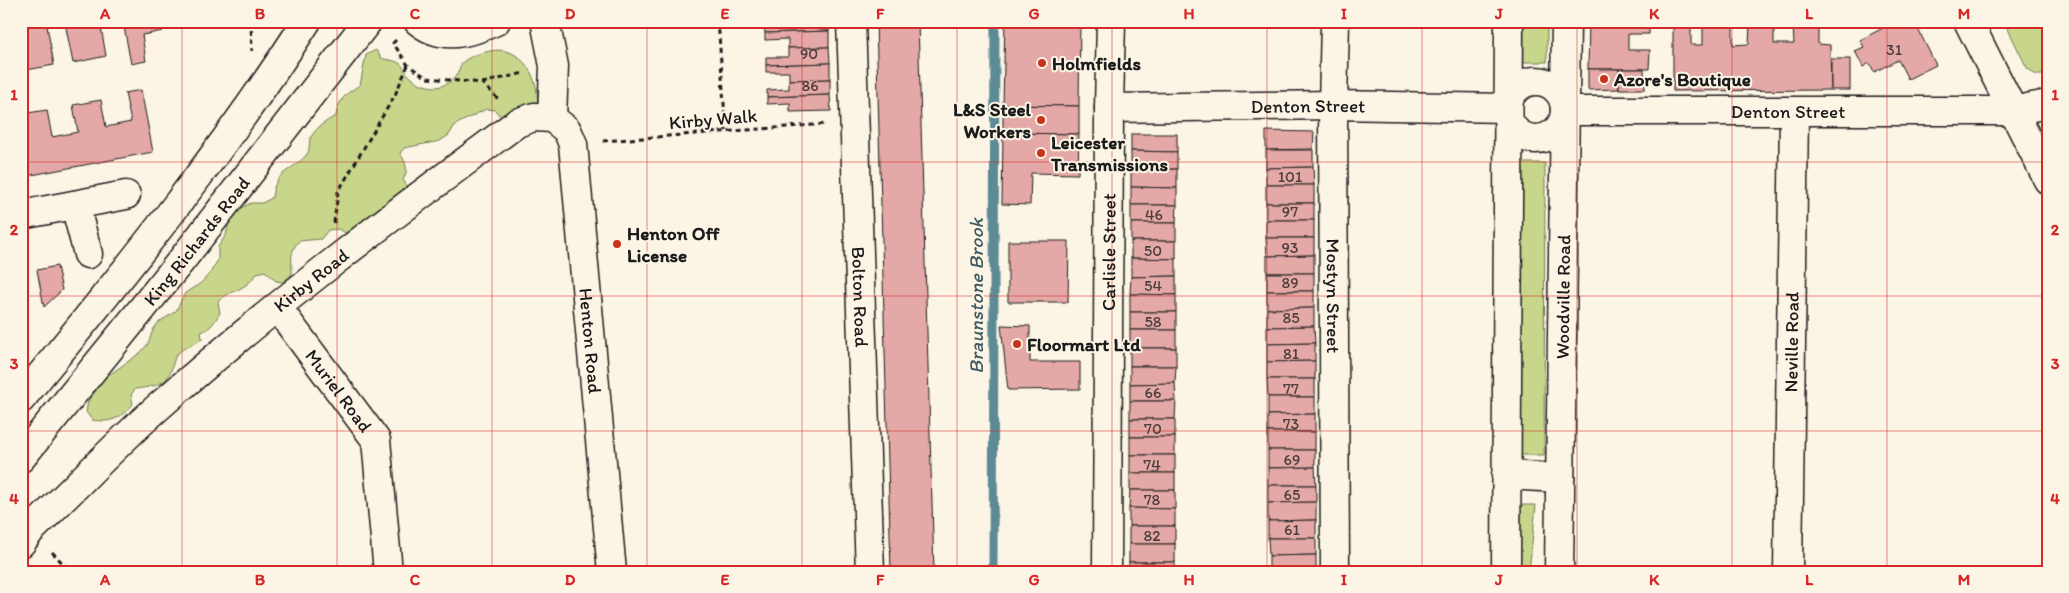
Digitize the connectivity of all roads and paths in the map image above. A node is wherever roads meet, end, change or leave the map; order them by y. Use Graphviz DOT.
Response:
graph roads {
  1 [pos="251,21"];
  2 [pos="308,21"];
  3 [pos="368,21"];
  4 [pos="496,21"];
  5 [pos="545,21"];
  6 [pos="718,21"];
  7 [pos="851,21"];
  8 [pos="1111,21"];
  9 [pos="1335,21"];
  10 [pos="1509,21"];
  11 [pos="1566,21"];
  12 [pos="1968,21"];
  13 [pos="408,29"];
  14 [pos="252,51"];
  15 [pos="408,65"];
  16 [pos="554,66"];
  17 [pos="482,83"];
  18 [pos="2048,104"];
  19 [pos="1334,105"];
  20 [pos="1109,108"];
  21 [pos="1507,108"];
  22 [pos="1566,111"];
  23 [pos="2012,111"];
  24 [pos="1794,112"];
  25 [pos="552,118"];
  26 [pos="855,121"];
  27 [pos="517,123"];
  28 [pos="726,131"];
  29 [pos="573,144"];
  30 [pos="2048,180"];
  31 [pos="126,195"];
  32 [pos="75,205"];
  33 [pos="21,215"];
  34 [pos="88,254"];
  35 [pos="327,268"];
  36 [pos="277,307"];
  37 [pos="21,399"];
  38 [pos="21,458"];
  39 [pos="1506,475"];
  40 [pos="1560,478"];
  41 [pos="21,542"];
  42 [pos="388,572"];
  43 [pos="612,572"];
  44 [pos="870,572"];
  45 [pos="1107,572"];
  46 [pos="1335,572"];
  47 [pos="1506,572"];
  48 [pos="1558,572"];
  49 [pos="1788,572"];
  1 -- 14 [label="path"];
  2 -- 37 [label="street, King Richards Road"];
  3 -- 38 [label="street, King Richards Road"];
  4 -- 13 [label="street"];
  5 -- 16 [label="street"];
  6 -- 28 [label="path"];
  7 -- 26 [label="street, Bolton Road"];
  8 -- 20 [label="street, Carlisle Street"];
  9 -- 19 [label="street, Mostyn Street"];
  10 -- 21 [label="street"];
  11 -- 22 [label="street, Woodville Road"];
  12 -- 23 [label="street"];
  13 -- 15 [label="path"];
  15 -- 17 [label="path"];
  15 -- 35 [label="path"];
  16 -- 17 [label="path"];
  16 -- 25 [label="street"];
  17 -- 27 [label="path"];
  18 -- 23 [label="street, Denton Street"];
  19 -- 20 [label="street, Denton Street"];
  19 -- 21 [label="street, Denton Street"];
  19 -- 46 [label="street, Mostyn Street"];
  20 -- 45 [label="street, Carlisle Street"];
  21 -- 22 [label="street"];
  21 -- 22 [label="street"];
  21 -- 39 [label="street"];
  22 -- 24 [label="street, Denton Street"];
  22 -- 40 [label="street, Woodville Road"];
  23 -- 24 [label="street, Denton Street"];
  23 -- 30 [label="street"];
  24 -- 49 [label="street, Neville Road"];
  25 -- 27 [label="street, Kirby Road"];
  25 -- 29 [label="street, Henton Road"];
  26 -- 28 [label="path, Kirby Walk"];
  26 -- 44 [label="street, Bolton Road"];
  27 -- 35 [label="street, Kirby Road"];
  28 -- 29 [label="path, Kirby Walk"];
  29 -- 43 [label="street, Henton Road"];
  31 -- 32 [label="street"];
  32 -- 33 [label="street"];
  32 -- 34 [label="street"];
  35 -- 36 [label="street, Kirby Road"];
  36 -- 41 [label="street, Kirby Road"];
  36 -- 42 [label="street, Muriel Road"];
  39 -- 40 [label="street"];
  39 -- 47 [label="street"];
  40 -- 48 [label="street, Woodville Road"];
}
